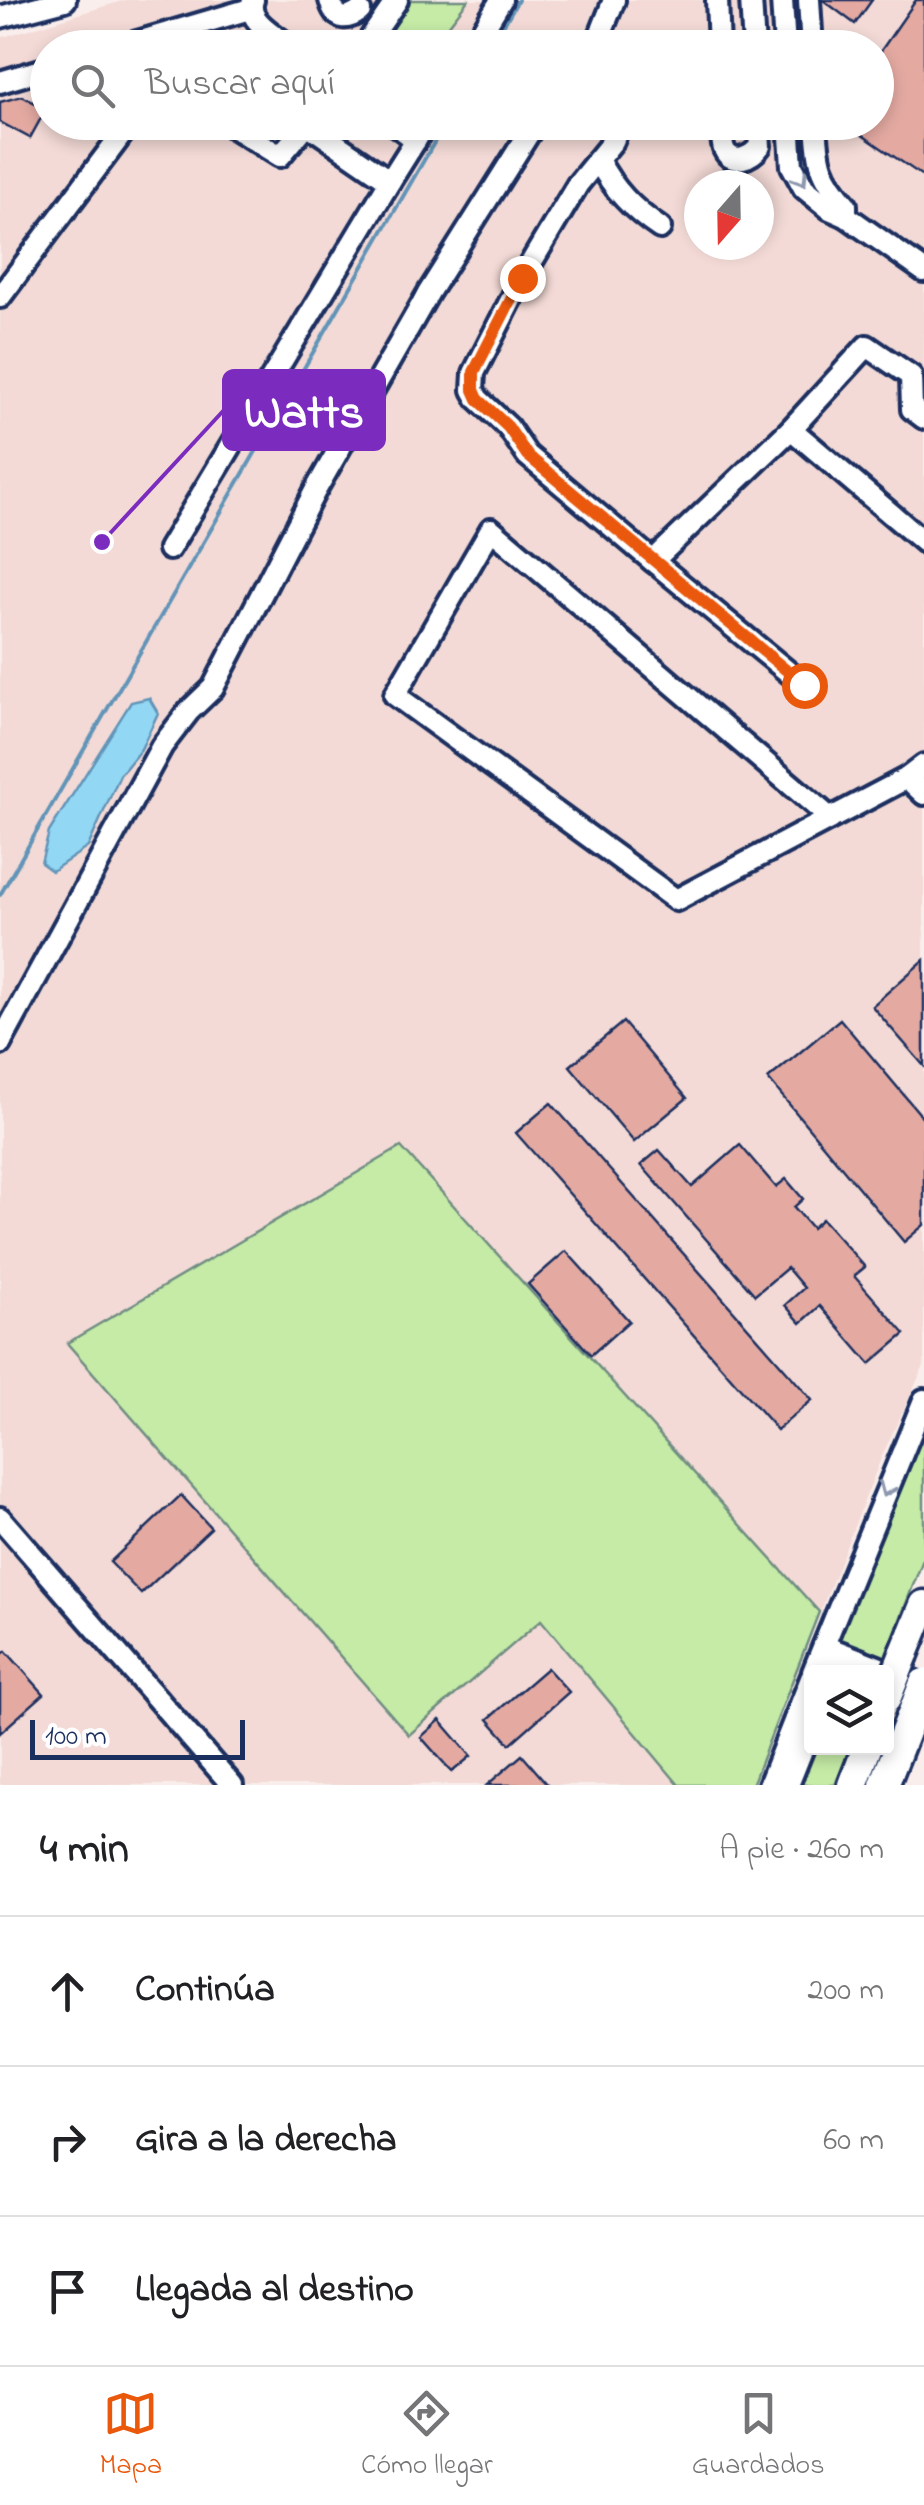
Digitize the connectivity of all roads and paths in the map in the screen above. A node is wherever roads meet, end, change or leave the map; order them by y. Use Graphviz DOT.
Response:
graph roads {
  1 [pos="62,0"];
  2 [pos="330,0"];
  3 [pos="397,0"];
  4 [pos="501,0"];
  5 [pos="614,0"];
  6 [pos="717,0"];
  7 [pos="751,0"];
  8 [pos="782,0"];
  9 [pos="809,0"];
  10 [pos="252,4"];
  11 [pos="360,11"];
  12 [pos="0,18"];
  13 [pos="172,30"];
  14 [pos="269,30"];
  15 [pos="376,30"];
  16 [pos="483,30"];
  17 [pos="603,30"];
  18 [pos="718,30"];
  19 [pos="753,30"];
  20 [pos="783,30"];
  21 [pos="811,30"];
  22 [pos="30,73"];
  23 [pos="0,82"];
  24 [pos="118,140"];
  25 [pos="254,140"];
  26 [pos="293,140"];
  27 [pos="331,140"];
  28 [pos="417,140"];
  29 [pos="525,140"];
  30 [pos="613,140"];
  31 [pos="723,140"];
  32 [pos="760,140"];
  33 [pos="790,140"];
  34 [pos="818,140"];
  35 [pos="598,160"];
  36 [pos="390,181"];
  37 [pos="846,216"];
  38 [pos="660,228"];
  39 [pos="924,270"];
  40 [pos="0,298"];
  41 [pos="924,418"];
  42 [pos="790,429"];
  43 [pos="924,542"];
  44 [pos="169,549"];
  45 [pos="653,561"];
  46 [pos="804,685"];
  47 [pos="915,771"];
  48 [pos="924,794"];
  49 [pos="830,818"];
  50 [pos="0,1044"];
  51 [pos="924,1400"];
  52 [pos="0,1518"];
  53 [pos="924,1605"];
  54 [pos="825,1665"];
  55 [pos="894,1677"];
  56 [pos="894,1679"];
  57 [pos="924,1684"];
  58 [pos="894,1699"];
  59 [pos="804,1710"];
  60 [pos="918,1710"];
  61 [pos="804,1744"];
  62 [pos="864,1755"];
  63 [pos="232,1785"];
  64 [pos="769,1785"];
  65 [pos="788,1785"];
  66 [pos="852,1785"];
  67 [pos="884,1785"];
  1 -- 12 [label="street"];
  2 -- 11 [label="street"];
  3 -- 15 [label="street"];
  4 -- 16 [label="street"];
  5 -- 17 [label="street"];
  6 -- 18 [label="street"];
  7 -- 19 [label="street"];
  8 -- 20 [label="street"];
  9 -- 21 [label="street"];
  10 -- 13 [label="street"];
  10 -- 14 [label="street"];
  22 -- 23 [label="street"];
  24 -- 40 [label="street"];
  25 -- 26 [label="street"];
  27 -- 36 [label="street"];
  28 -- 36 [label="street"];
  29 -- 50 [label="street"];
  30 -- 35 [label="street"];
  31 -- 32 [label="street"];
  33 -- 37 [label="street, one-way"];
  34 -- 37 [label="street"];
  35 -- 38 [label="street"];
  35 -- 45 [label="street"];
  36 -- 44 [label="street"];
  37 -- 39 [label="street"];
  41 -- 42 [label="street"];
  42 -- 43 [label="street"];
  42 -- 45 [label="street"];
  45 -- 46 [label="street"];
  47 -- 48 [label="street"];
  47 -- 49 [label="street"];
  49 -- 49 [label="street"];
  51 -- 54 [label="street, one-way"];
  52 -- 63 [label="street"];
  53 -- 55 [label="highway, bridge"];
  56 -- 57 [label="street"];
  57 -- 60 [label="highway, bridge"];
  58 -- 60 [label="street"];
  59 -- 64 [label="street"];
  60 -- 67 [label="highway"];
  61 -- 65 [label="street"];
  62 -- 66 [label="highway"];
}
